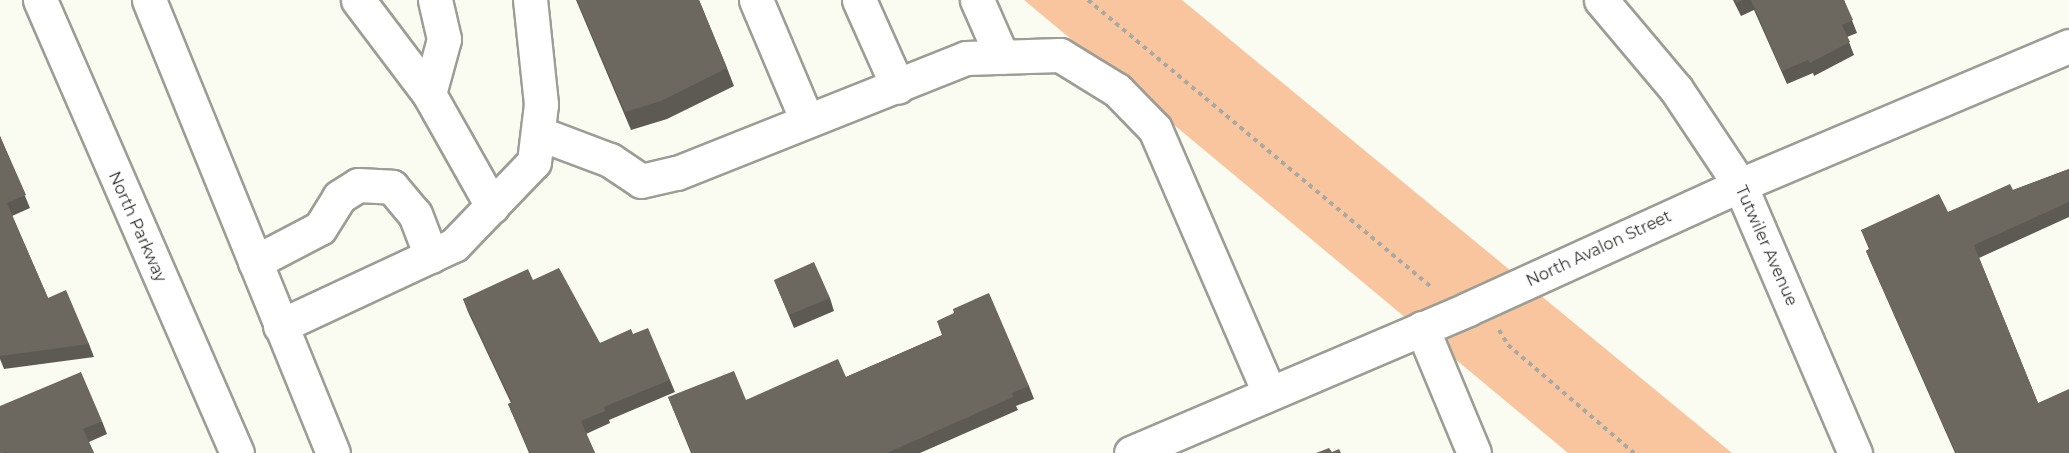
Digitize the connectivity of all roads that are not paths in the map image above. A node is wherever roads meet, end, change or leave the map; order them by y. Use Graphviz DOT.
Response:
graph roads {
  1 [pos="40,0"];
  2 [pos="149,0"];
  3 [pos="358,0"];
  4 [pos="435,0"];
  5 [pos="530,0"];
  6 [pos="756,0"];
  7 [pos="859,0"];
  8 [pos="977,0"];
  9 [pos="1601,0"];
  10 [pos="2069,46"];
  11 [pos="1002,57"];
  12 [pos="898,87"];
  13 [pos="429,94"];
  14 [pos="807,121"];
  15 [pos="538,133"];
  16 [pos="1740,185"];
  17 [pos="492,206"];
  18 [pos="431,256"];
  19 [pos="255,262"];
  20 [pos="280,326"];
  21 [pos="1422,328"];
  22 [pos="1269,393"];
  23 [pos="1139,451"];
  24 [pos="237,453"];
  25 [pos="333,453"];
  26 [pos="1474,453"];
  27 [pos="1855,453"];
  1 -- 24 [label="street, North Parkway"];
  2 -- 19 [label="street"];
  3 -- 13 [label="street"];
  4 -- 13 [label="street"];
  5 -- 15 [label="street"];
  6 -- 14 [label="street"];
  7 -- 12 [label="street"];
  8 -- 11 [label="street"];
  9 -- 16 [label="street, Tutwiler Avenue"];
  10 -- 16 [label="street, North Avalon Street"];
  11 -- 12 [label="street"];
  11 -- 22 [label="street"];
  12 -- 14 [label="street"];
  13 -- 17 [label="street"];
  14 -- 15 [label="street"];
  15 -- 17 [label="street"];
  16 -- 21 [label="street, North Avalon Street"];
  16 -- 27 [label="street, Tutwiler Avenue"];
  17 -- 18 [label="street"];
  18 -- 19 [label="street"];
  18 -- 20 [label="street"];
  19 -- 20 [label="street"];
  20 -- 25 [label="street"];
  21 -- 22 [label="street, North Avalon Street"];
  21 -- 26 [label="street"];
  22 -- 23 [label="street, North Avalon Street"];
}
